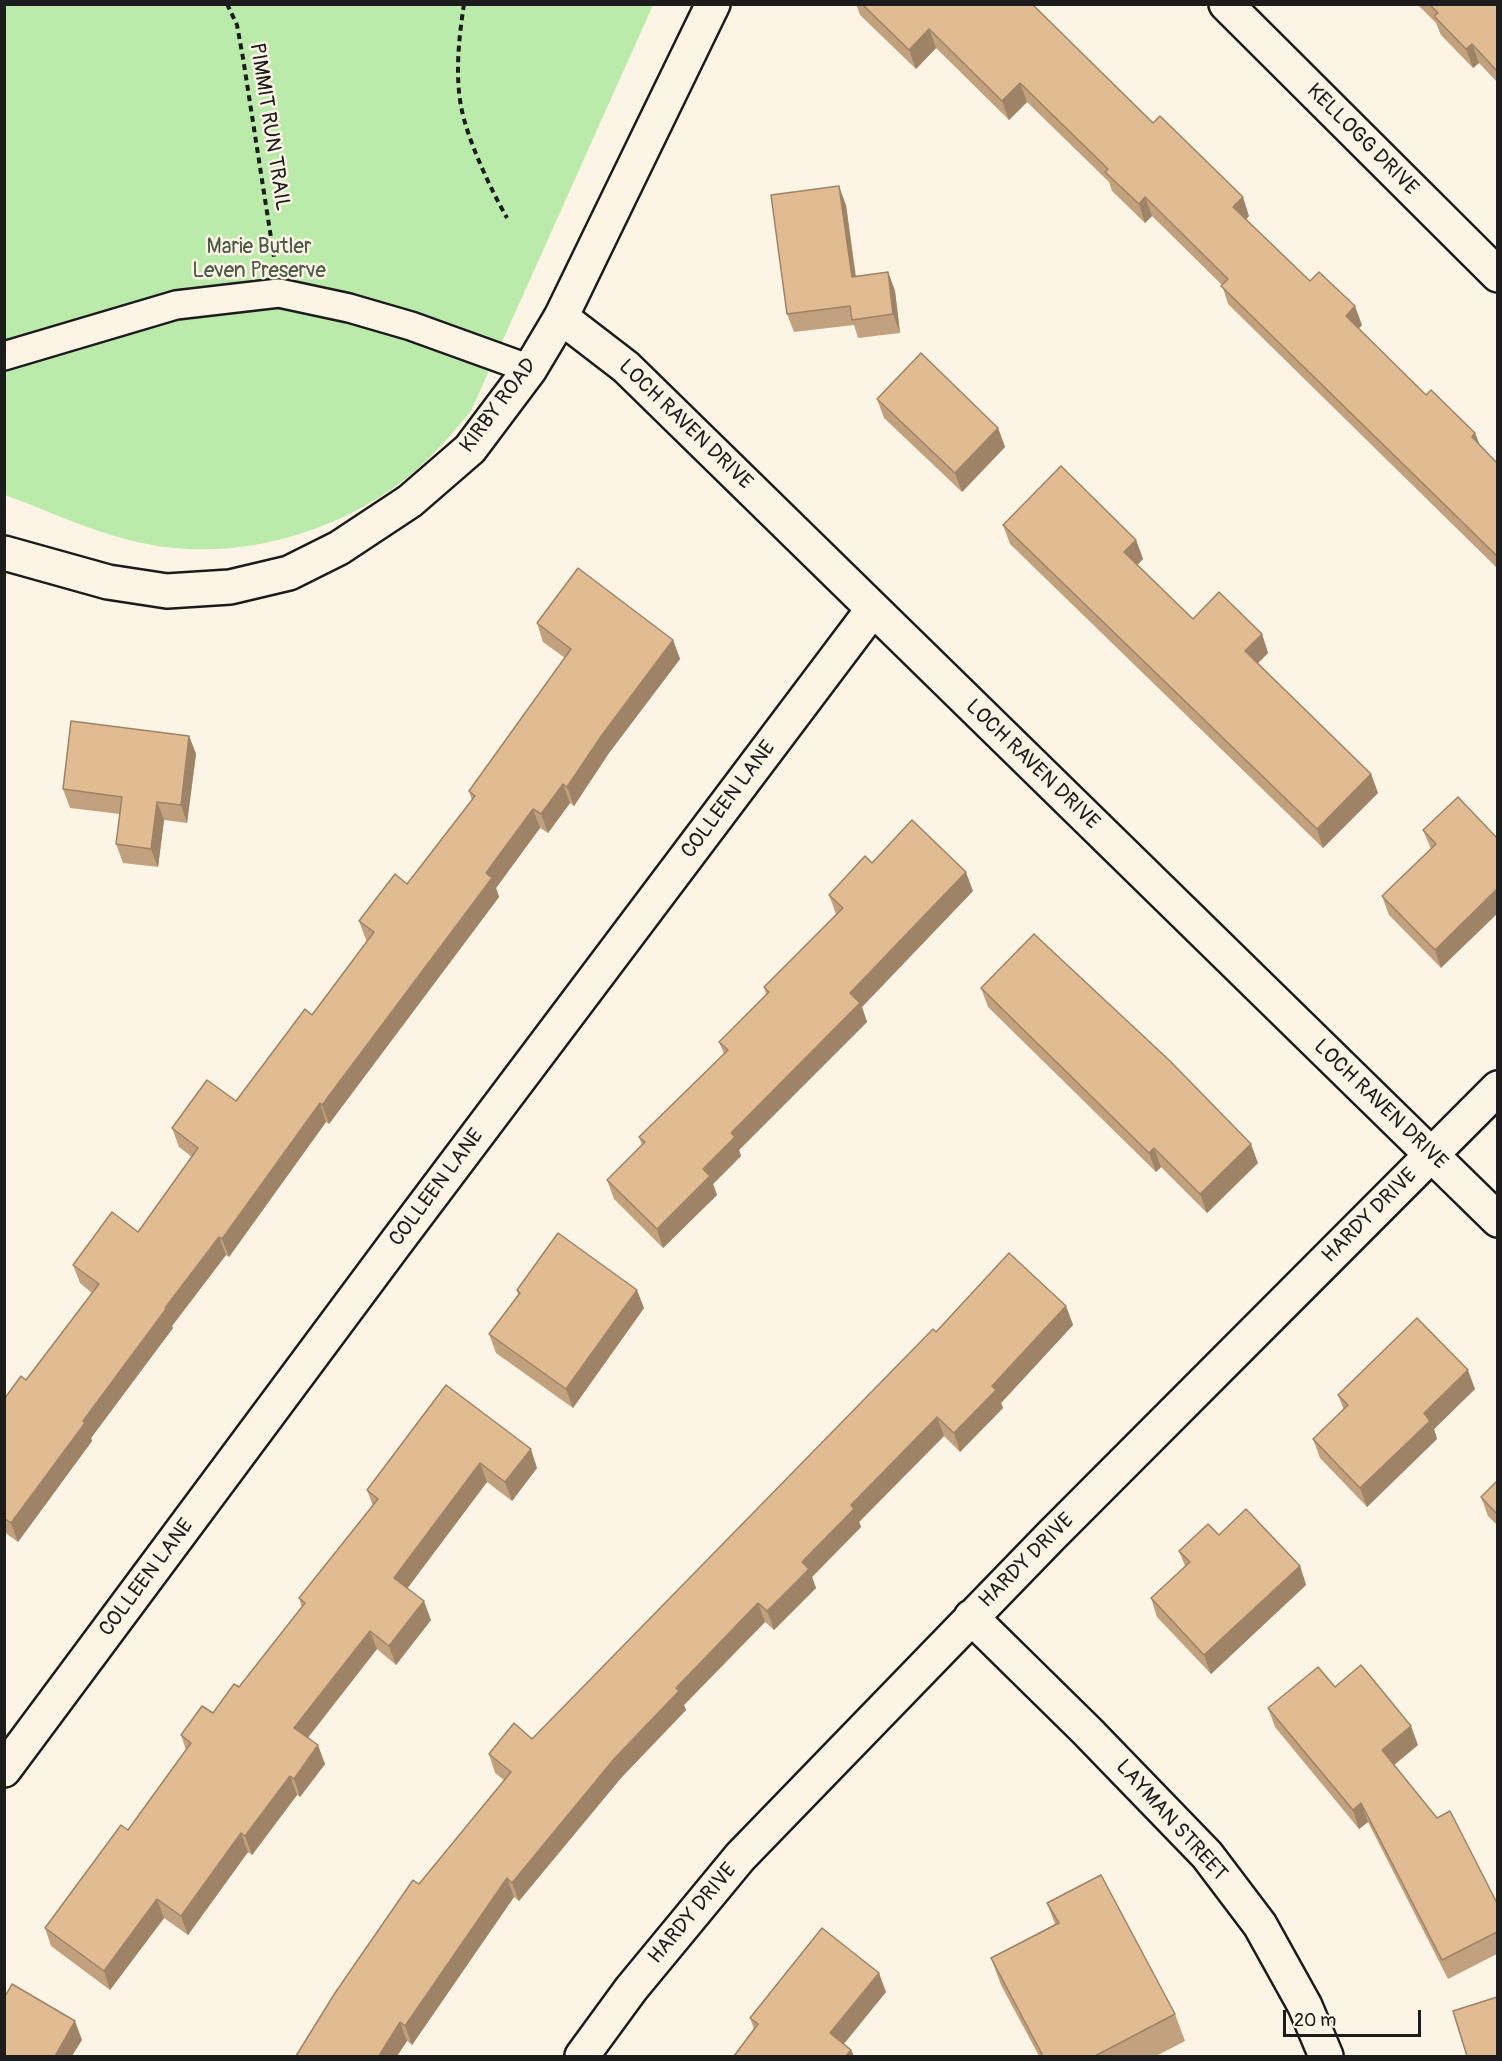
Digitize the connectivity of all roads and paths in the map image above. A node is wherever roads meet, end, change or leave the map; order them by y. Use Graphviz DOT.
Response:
graph roads {
  1 [pos="227,4"];
  2 [pos="464,4"];
  3 [pos="712,4"];
  4 [pos="1226,4"];
  5 [pos="507,218"];
  6 [pos="1497,275"];
  7 [pos="279,292"];
  8 [pos="561,317"];
  9 [pos="4,356"];
  10 [pos="530,369"];
  11 [pos="4,553"];
  12 [pos="873,609"];
  13 [pos="1497,1088"];
  14 [pos="1431,1155"];
  15 [pos="1497,1220"];
  16 [pos="971,1617"];
  17 [pos="4,1770"];
  18 [pos="582,2056"];
  19 [pos="1326,2056"];
  1 -- 7 [label="path, PIMMIT RUN TRAIL"];
  2 -- 5 [label="path"];
  3 -- 8 [label="street, KIRBY ROAD"];
  4 -- 6 [label="street, KELLOGG DRIVE"];
  7 -- 9 [label="lane"];
  7 -- 10 [label="lane"];
  8 -- 10 [label="street, KIRBY ROAD"];
  8 -- 12 [label="street, LOCH RAVEN DRIVE"];
  10 -- 11 [label="street, KIRBY ROAD"];
  12 -- 14 [label="street, LOCH RAVEN DRIVE"];
  12 -- 17 [label="street, COLLEEN LANE"];
  13 -- 14 [label="street, HARDY DRIVE"];
  14 -- 15 [label="street, LOCH RAVEN DRIVE"];
  14 -- 16 [label="street, HARDY DRIVE"];
  16 -- 18 [label="street, HARDY DRIVE"];
  16 -- 19 [label="street, LAYMAN STREET"];
}
